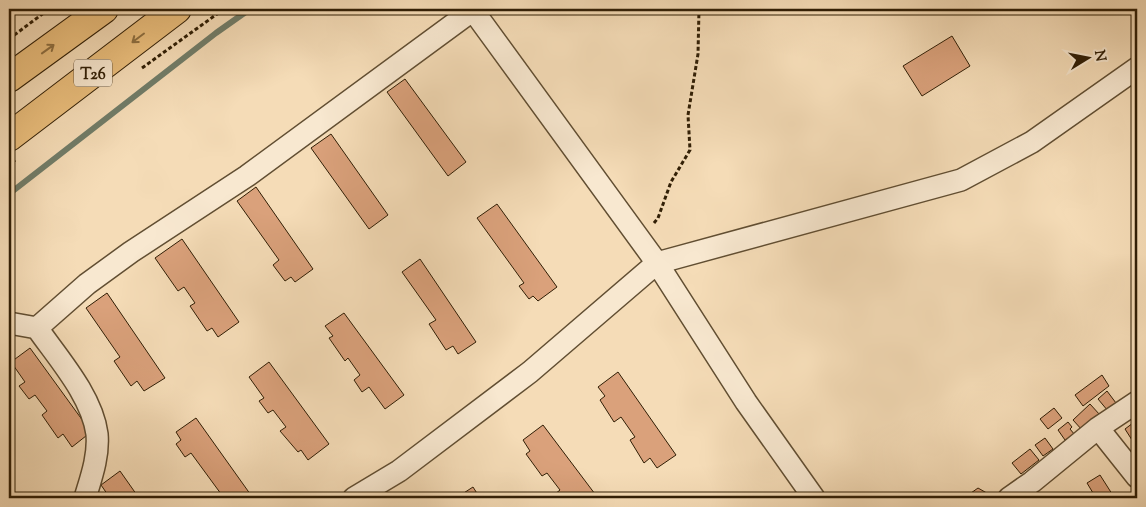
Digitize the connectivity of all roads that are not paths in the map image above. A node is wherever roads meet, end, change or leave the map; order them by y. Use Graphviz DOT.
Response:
graph roads {
  1 [pos="104,9"];
  2 [pos="177,9"];
  3 [pos="473,9"];
  4 [pos="1137,68"];
  5 [pos="9,78"];
  6 [pos="9,137"];
  7 [pos="658,263"];
  8 [pos="9,323"];
  9 [pos="37,328"];
  10 [pos="1137,402"];
  11 [pos="1098,428"];
  12 [pos="1137,477"];
  13 [pos="85,498"];
  14 [pos="354,498"];
  15 [pos="814,498"];
  16 [pos="1010,498"];
  5 -- 1 [label="highway, T26, one-way"];
  2 -- 6 [label="highway, T26, one-way"];
  3 -- 7 [label="lane"];
  3 -- 9 [label="lane"];
  4 -- 7 [label="lane"];
  7 -- 14 [label="lane"];
  7 -- 15 [label="lane"];
  8 -- 9 [label="lane"];
  9 -- 13 [label="lane"];
  10 -- 11 [label="lane"];
  11 -- 12 [label="lane"];
  11 -- 16 [label="lane"];
}
